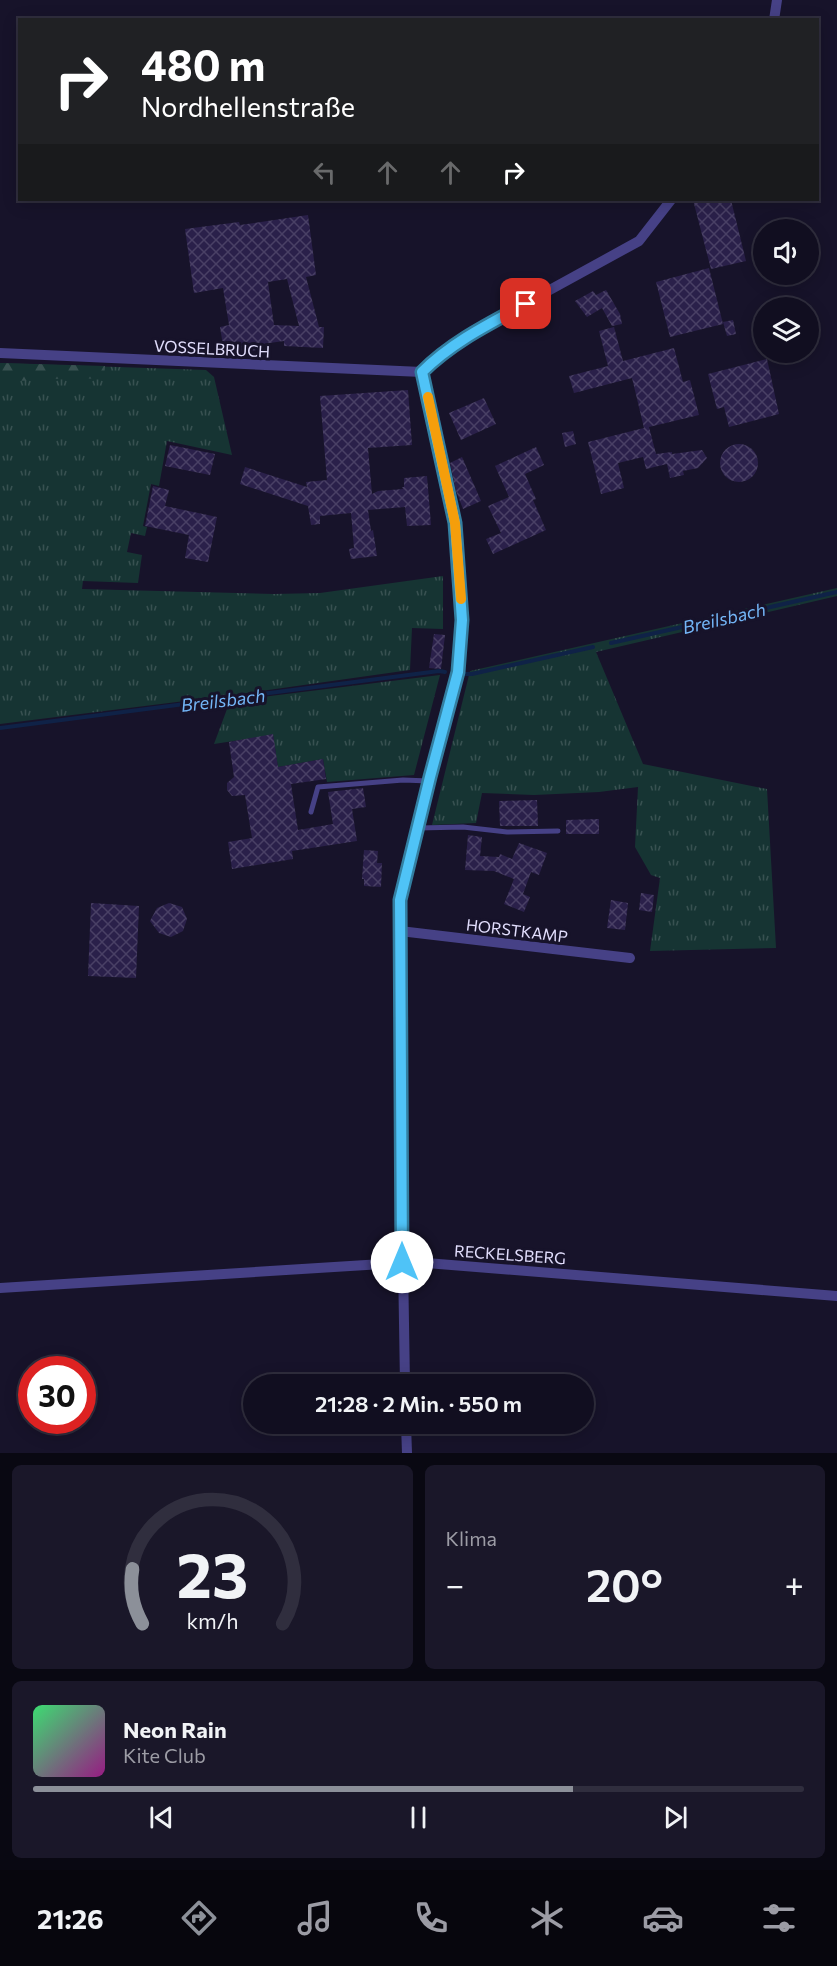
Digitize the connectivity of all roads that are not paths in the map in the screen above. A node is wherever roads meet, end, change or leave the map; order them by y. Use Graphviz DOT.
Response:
graph roads {
  1 [pos="777,0"];
  2 [pos="774,18"];
  3 [pos="670,201"];
  4 [pos="0,353"];
  5 [pos="422,372"];
  6 [pos="429,781"];
  7 [pos="311,812"];
  8 [pos="418,828"];
  9 [pos="558,831"];
  10 [pos="400,932"];
  11 [pos="630,958"];
  12 [pos="402,1262"];
  13 [pos="0,1288"];
  14 [pos="837,1296"];
  15 [pos="405,1374"];
  16 [pos="406,1434"];
  17 [pos="407,1453"];
  1 -- 2 [label="street"];
  3 -- 5 [label="street"];
  4 -- 5 [label="street, VOSSELBRUCH"];
  5 -- 6 [label="street"];
  6 -- 7 [label="lane"];
  6 -- 8 [label="street"];
  8 -- 9 [label="lane"];
  8 -- 10 [label="street"];
  10 -- 11 [label="street, HORSTKAMP"];
  10 -- 12 [label="street"];
  12 -- 13 [label="street, RECKELSBERG"];
  12 -- 14 [label="street, RECKELSBERG"];
  12 -- 15 [label="street"];
  16 -- 17 [label="street"];
}
